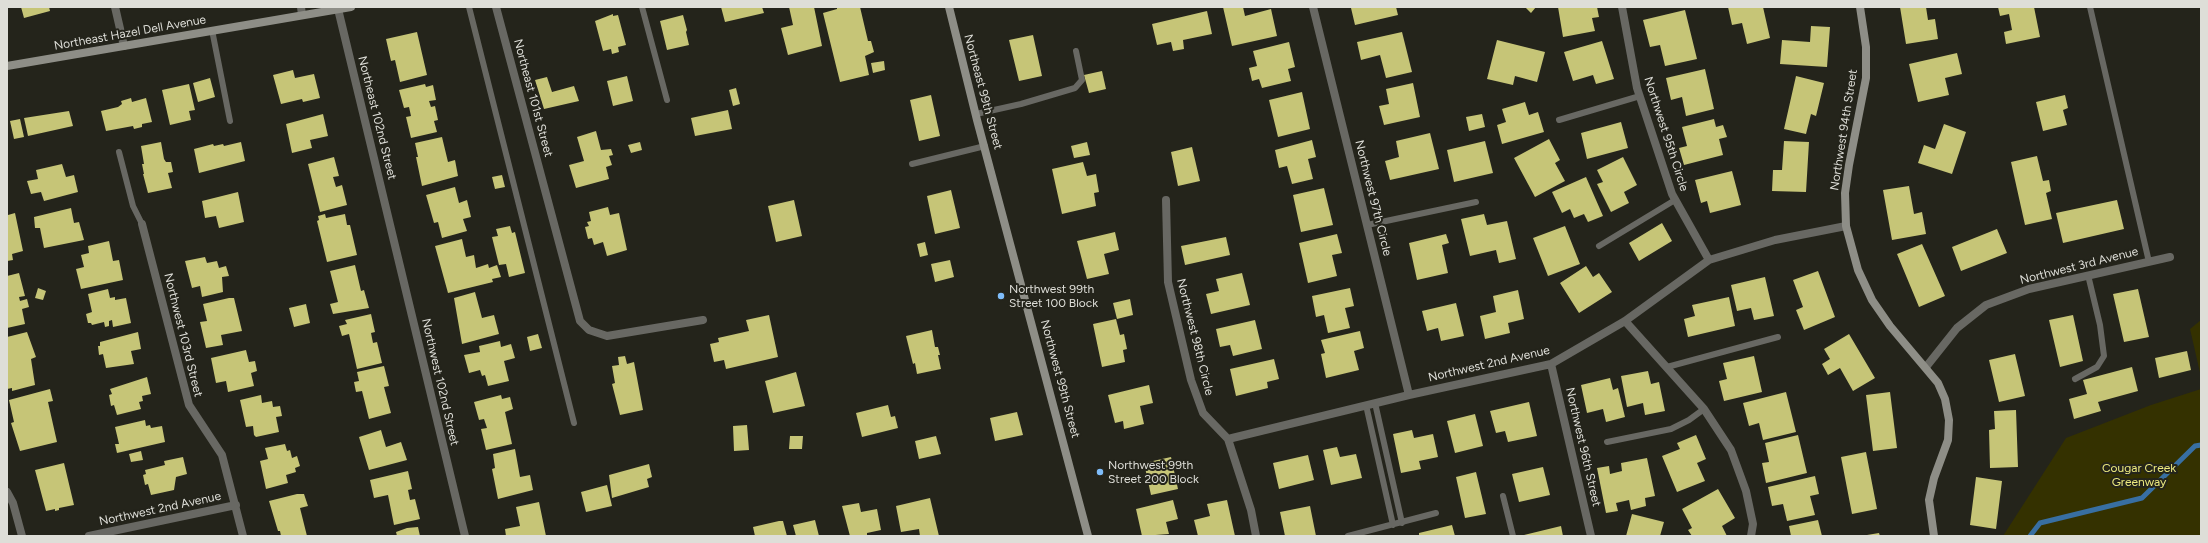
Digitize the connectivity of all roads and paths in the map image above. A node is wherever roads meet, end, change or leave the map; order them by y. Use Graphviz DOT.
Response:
graph roads {
  1 [pos="115,7"];
  2 [pos="351,7"];
  3 [pos="469,7"];
  4 [pos="496,7"];
  5 [pos="642,7"];
  6 [pos="949,7"];
  7 [pos="1313,7"];
  8 [pos="1622,7"];
  9 [pos="1860,7"];
  10 [pos="2090,7"];
  11 [pos="338,9"];
  12 [pos="302,11"];
  13 [pos="212,30"];
  14 [pos="124,46"];
  15 [pos="1076,51"];
  16 [pos="7,66"];
  17 [pos="1640,96"];
  18 [pos="667,100"];
  19 [pos="976,114"];
  20 [pos="1559,120"];
  21 [pos="230,121"];
  22 [pos="985,146"];
  23 [pos="119,152"];
  24 [pos="912,164"];
  25 [pos="995,182"];
  26 [pos="1166,200"];
  27 [pos="1675,200"];
  28 [pos="1476,202"];
  29 [pos="142,224"];
  30 [pos="1367,225"];
  31 [pos="1846,226"];
  32 [pos="392,233"];
  33 [pos="1599,246"];
  34 [pos="2170,257"];
  35 [pos="1709,260"];
  36 [pos="2149,262"];
  37 [pos="2088,275"];
  38 [pos="703,320"];
  39 [pos="1625,320"];
  40 [pos="1778,337"];
  41 [pos="1552,364"];
  42 [pos="1667,367"];
  43 [pos="1926,367"];
  44 [pos="2076,379"];
  45 [pos="1409,395"];
  46 [pos="1375,403"];
  47 [pos="1366,405"];
  48 [pos="1704,410"];
  49 [pos="574,423"];
  50 [pos="1228,439"];
  51 [pos="1607,442"];
  52 [pos="7,492"];
  53 [pos="1503,496"];
  54 [pos="236,505"];
  55 [pos="1436,514"];
  56 [pos="1402,522"];
  57 [pos="1393,525"];
  58 [pos="22,536"];
  59 [pos="89,536"];
  60 [pos="244,536"];
  61 [pos="465,536"];
  62 [pos="1088,536"];
  63 [pos="1256,536"];
  64 [pos="1348,536"];
  65 [pos="1513,536"];
  66 [pos="1591,536"];
  67 [pos="1751,536"];
  68 [pos="1934,536"];
  1 -- 14 [label="street"];
  2 -- 11 [label="street, Northeast Hazel Dell Avenue"];
  3 -- 49 [label="lane"];
  4 -- 38 [label="street, Northeast 101st Street"];
  5 -- 18 [label="lane"];
  6 -- 19 [label="street, Northeast 99th Street"];
  7 -- 30 [label="street, Northwest 97th Circle"];
  8 -- 17 [label="street, Northwest 95th Circle"];
  9 -- 31 [label="street, Northwest 94th Street"];
  10 -- 36 [label="lane"];
  11 -- 12 [label="street, Northeast Hazel Dell Avenue"];
  11 -- 32 [label="street, Northeast 102nd Street"];
  12 -- 13 [label="street, Northeast Hazel Dell Avenue"];
  13 -- 14 [label="street, Northeast Hazel Dell Avenue"];
  13 -- 21 [label="lane"];
  14 -- 16 [label="street, Northeast Hazel Dell Avenue"];
  15 -- 19 [label="lane"];
  17 -- 20 [label="lane"];
  17 -- 27 [label="street, Northwest 95th Circle"];
  19 -- 22 [label="street, Northeast 99th Street"];
  22 -- 24 [label="lane"];
  22 -- 25 [label="street, Northeast 99th Street"];
  23 -- 29 [label="lane"];
  25 -- 62 [label="street, Northwest 99th Street"];
  26 -- 50 [label="street, Northwest 98th Circle"];
  27 -- 33 [label="lane"];
  27 -- 35 [label="street, Northwest 95th Circle"];
  28 -- 30 [label="lane"];
  29 -- 54 [label="street, Northwest 103rd Street"];
  30 -- 45 [label="street, Northwest 97th Circle"];
  31 -- 35 [label="street, Northwest 2nd Avenue"];
  31 -- 43 [label="street, Northwest 94th Street"];
  32 -- 61 [label="street, Northwest 102nd Street"];
  34 -- 36 [label="street, Northwest 3rd Avenue"];
  35 -- 39 [label="street, Northwest 2nd Avenue"];
  36 -- 37 [label="street, Northwest 3rd Avenue"];
  37 -- 43 [label="street, Northwest 3rd Avenue"];
  37 -- 44 [label="lane"];
  39 -- 41 [label="street, Northwest 2nd Avenue"];
  39 -- 42 [label="street"];
  40 -- 42 [label="lane"];
  41 -- 45 [label="street, Northwest 2nd Avenue"];
  41 -- 66 [label="street, Northwest 96th Street"];
  42 -- 48 [label="street"];
  43 -- 68 [label="street, Northwest 94th Street"];
  45 -- 46 [label="street, Northwest 2nd Avenue"];
  46 -- 47 [label="street, Northwest 2nd Avenue"];
  46 -- 56 [label="lane"];
  47 -- 50 [label="street, Northwest 2nd Avenue"];
  47 -- 57 [label="lane"];
  48 -- 51 [label="lane"];
  48 -- 67 [label="street"];
  50 -- 63 [label="street, Northwest 98th Circle"];
  52 -- 58 [label="street"];
  53 -- 65 [label="lane"];
  54 -- 59 [label="street, Northwest 2nd Avenue"];
  54 -- 60 [label="street, Northwest 103rd Street"];
  55 -- 56 [label="lane"];
  56 -- 57 [label="lane"];
  57 -- 64 [label="lane"];
}
